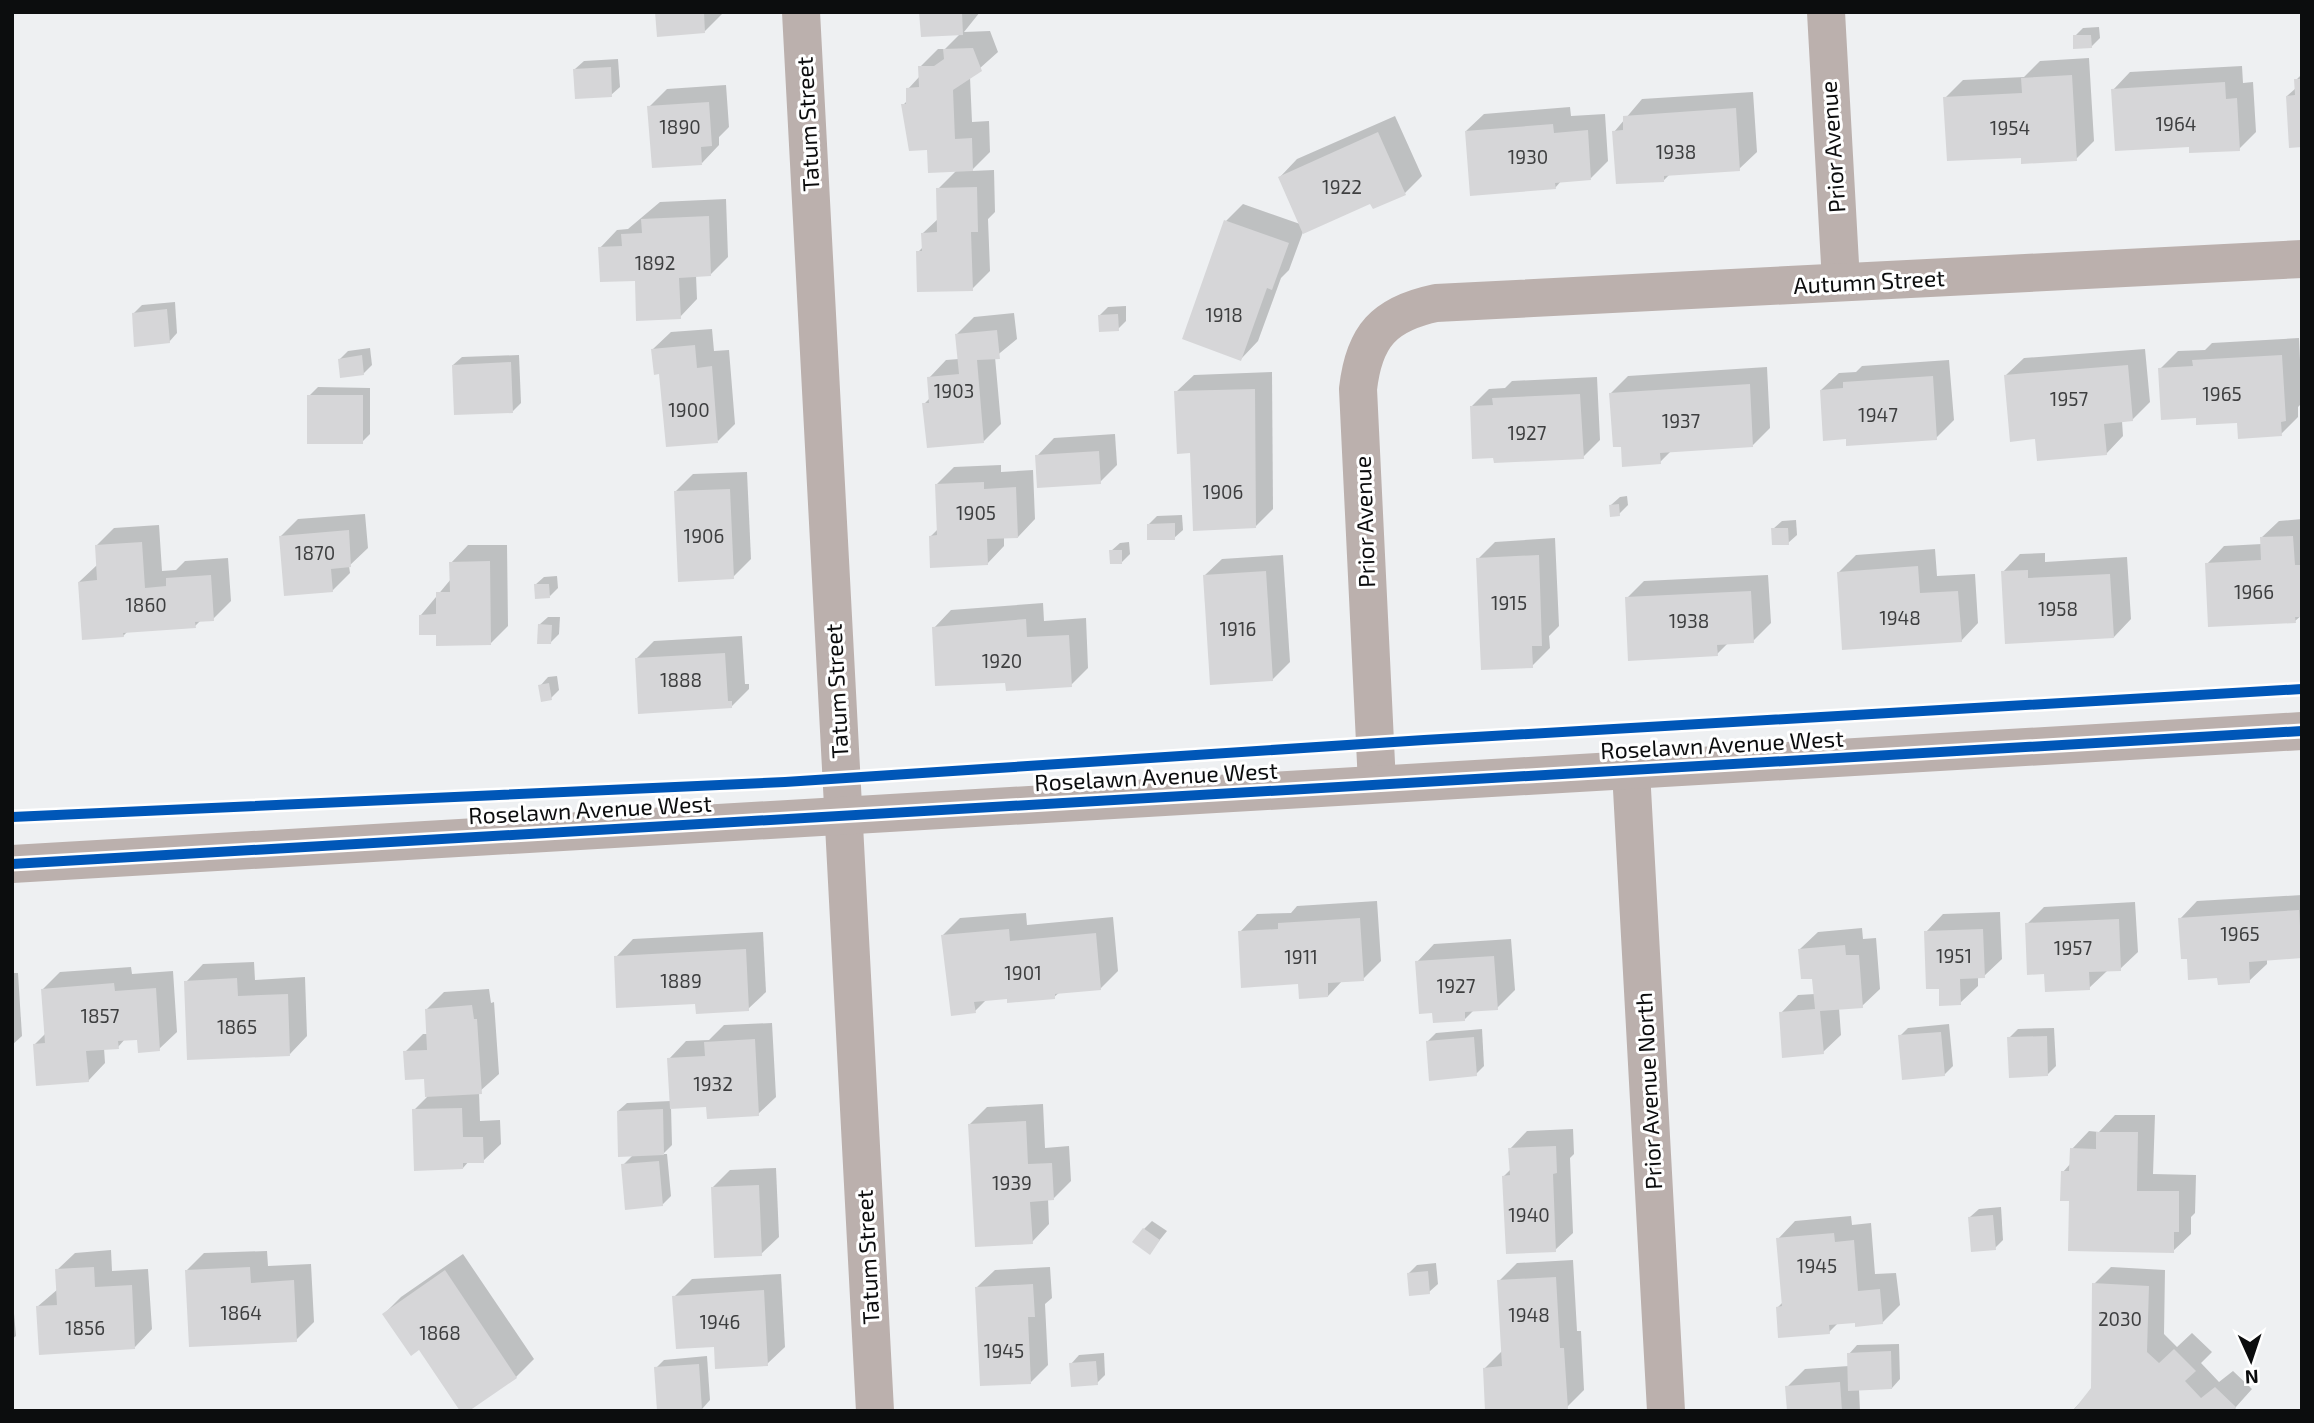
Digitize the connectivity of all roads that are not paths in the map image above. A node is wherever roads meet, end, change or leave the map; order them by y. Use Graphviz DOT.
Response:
graph roads {
  1 [pos="801,12"];
  2 [pos="1826,12"];
  3 [pos="2302,259"];
  4 [pos="1841,282"];
  5 [pos="1436,303"];
  6 [pos="2302,731"];
  7 [pos="1631,771"];
  8 [pos="1377,784"];
  9 [pos="843,815"];
  10 [pos="12,864"];
  11 [pos="875,1411"];
  12 [pos="1666,1411"];
  1 -- 9 [label="street, Tatum Street"];
  2 -- 4 [label="street, Prior Avenue"];
  3 -- 4 [label="street, Autumn Street"];
  4 -- 5 [label="street, Autumn Street"];
  5 -- 8 [label="street, Prior Avenue"];
  6 -- 7 [label="street, Roselawn Avenue West"];
  7 -- 8 [label="street, Roselawn Avenue West"];
  7 -- 12 [label="street, Prior Avenue North"];
  8 -- 9 [label="street, Roselawn Avenue West"];
  9 -- 10 [label="street, Roselawn Avenue West"];
  9 -- 11 [label="street, Tatum Street"];
}
